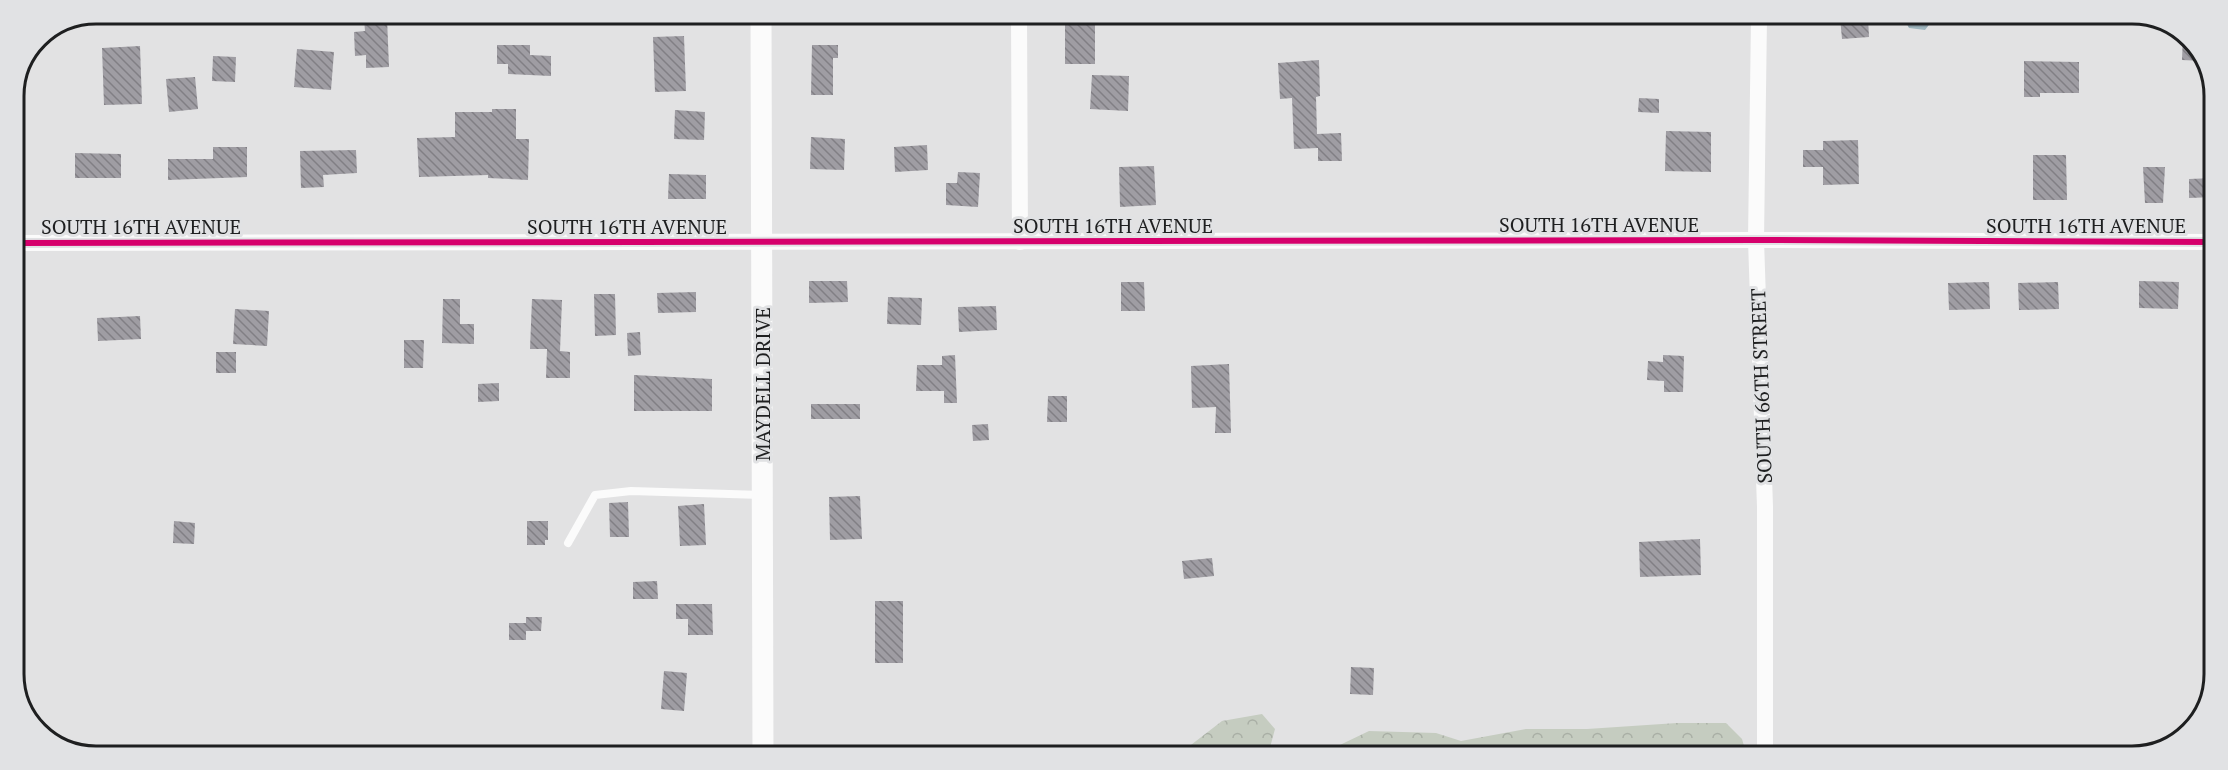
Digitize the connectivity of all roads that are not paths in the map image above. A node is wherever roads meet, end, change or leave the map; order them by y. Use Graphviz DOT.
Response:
graph roads {
  1 [pos="761,24"];
  2 [pos="1019,24"];
  3 [pos="1759,24"];
  4 [pos="1756,240"];
  5 [pos="1020,242"];
  6 [pos="2204,242"];
  7 [pos="24,243"];
  8 [pos="762,243"];
  9 [pos="762,495"];
  10 [pos="568,543"];
  11 [pos="763,746"];
  12 [pos="1765,746"];
  1 -- 8 [label="street, MAYDELL DRIVE"];
  2 -- 5 [label="street"];
  3 -- 4 [label="street, SOUTH 66TH STREET"];
  4 -- 5 [label="street, SOUTH 16TH AVENUE"];
  4 -- 6 [label="street, SOUTH 16TH AVENUE"];
  4 -- 12 [label="street, SOUTH 66TH STREET"];
  5 -- 8 [label="street, SOUTH 16TH AVENUE"];
  7 -- 8 [label="street, SOUTH 16TH AVENUE"];
  8 -- 9 [label="street, MAYDELL DRIVE"];
  9 -- 10 [label="lane"];
  9 -- 11 [label="street, MAYDELL DRIVE"];
}
